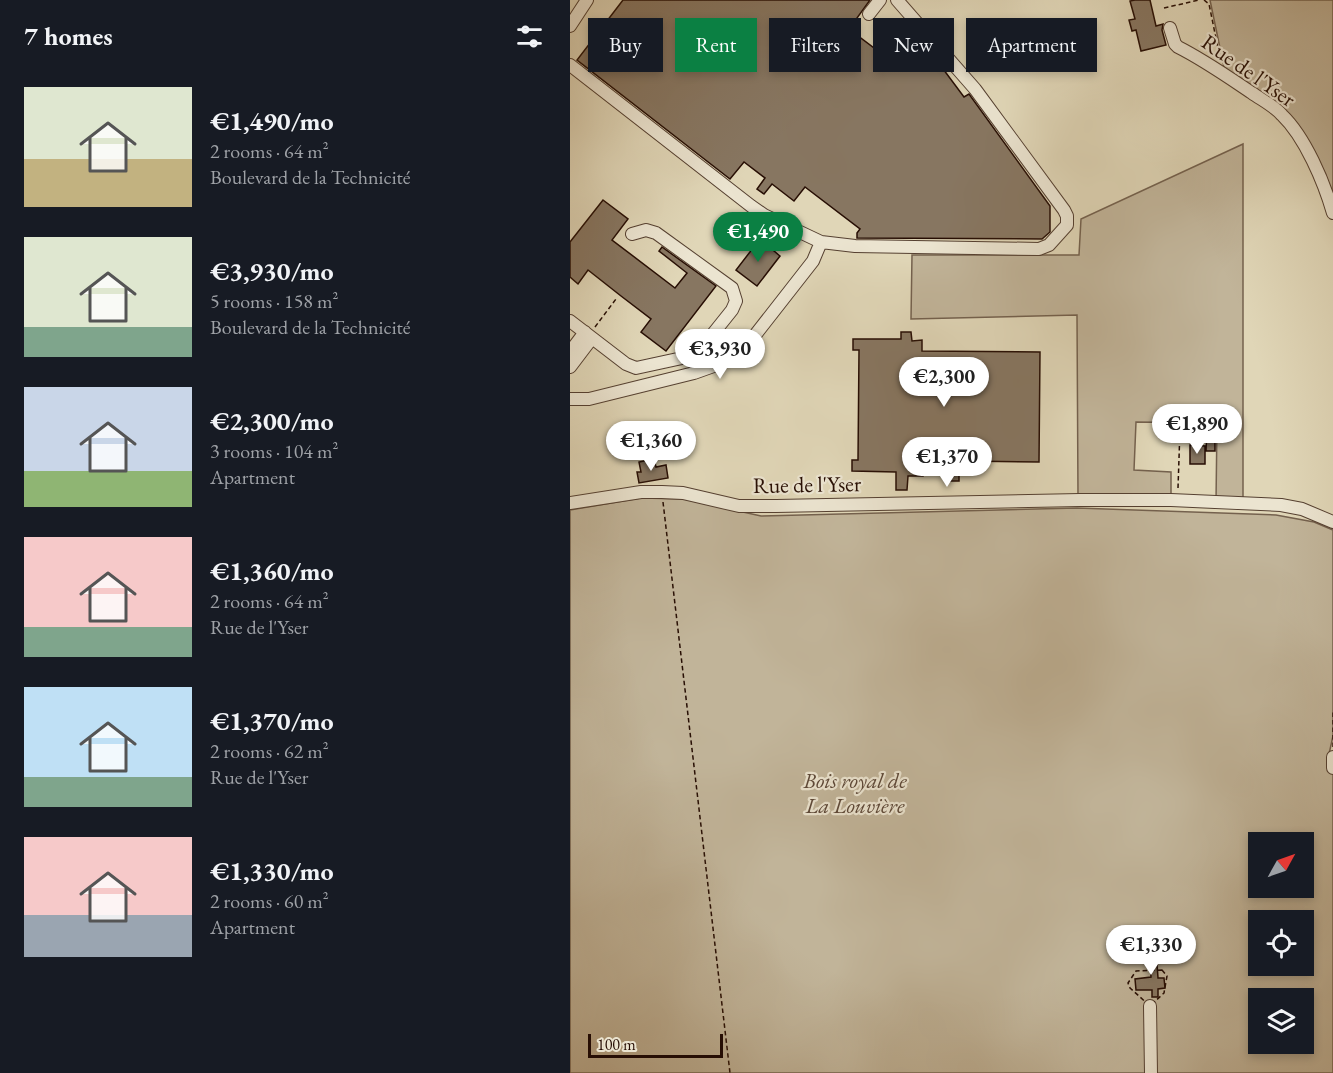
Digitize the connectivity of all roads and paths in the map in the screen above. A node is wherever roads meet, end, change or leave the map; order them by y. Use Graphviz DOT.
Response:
graph roads {
  1 [pos="587,0"];
  2 [pos="880,0"];
  3 [pos="897,0"];
  4 [pos="1198,0"];
  5 [pos="1203,0"];
  6 [pos="1164,8"];
  7 [pos="869,14"];
  8 [pos="570,26"];
  9 [pos="1170,28"];
  10 [pos="570,65"];
  11 [pos="1223,74"];
  12 [pos="1333,213"];
  13 [pos="632,234"];
  14 [pos="821,242"];
  15 [pos="616,299"];
  16 [pos="570,321"];
  17 [pos="589,335"];
  18 [pos="570,352"];
  19 [pos="570,367"];
  20 [pos="570,399"];
  21 [pos="1180,429"];
  22 [pos="662,498"];
  23 [pos="1178,500"];
  24 [pos="570,502"];
  25 [pos="1332,519"];
  26 [pos="1333,711"];
  27 [pos="1333,758"];
  28 [pos="1333,768"];
  29 [pos="1150,1006"];
  30 [pos="730,1073"];
  31 [pos="1151,1073"];
  1 -- 8 [label="street"];
  2 -- 7 [label="street"];
  3 -- 14 [label="street"];
  4 -- 6 [label="path"];
  5 -- 11 [label="path"];
  9 -- 11 [label="street, Rue de l'Yser"];
  10 -- 14 [label="street"];
  11 -- 12 [label="street, Rue de l'Yser"];
  13 -- 17 [label="street"];
  14 -- 20 [label="street"];
  15 -- 17 [label="path"];
  16 -- 17 [label="street"];
  17 -- 18 [label="street"];
  17 -- 19 [label="street"];
  21 -- 23 [label="path"];
  22 -- 30 [label="path"];
  23 -- 24 [label="street, Rue de l'Yser"];
  23 -- 25 [label="street, Rue de l'Yser"];
  26 -- 27 [label="path"];
  27 -- 28 [label="street"];
  29 -- 29 [label="path"];
  29 -- 31 [label="street"];
}
